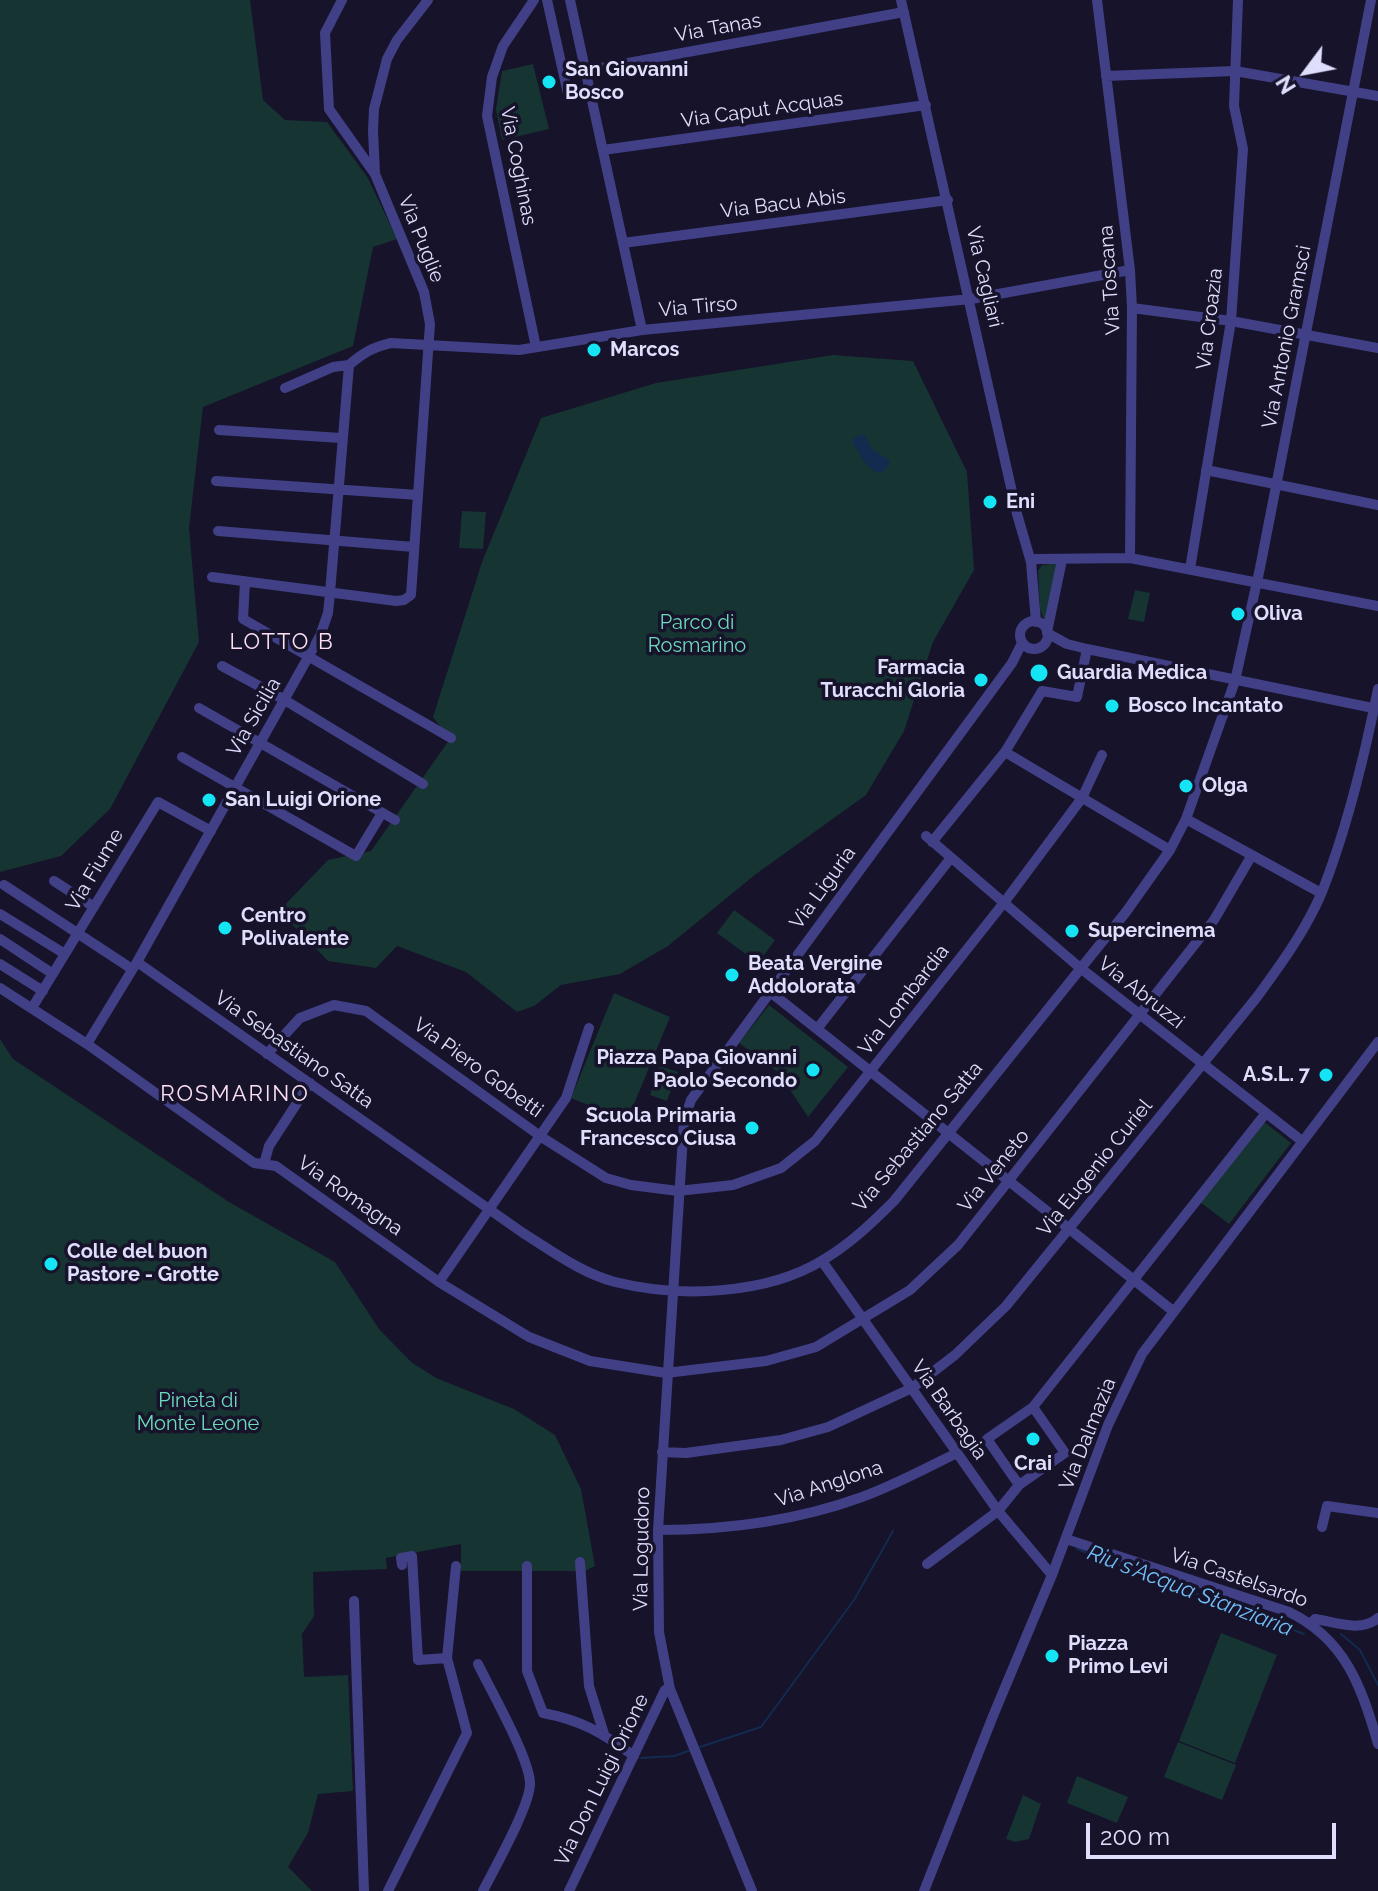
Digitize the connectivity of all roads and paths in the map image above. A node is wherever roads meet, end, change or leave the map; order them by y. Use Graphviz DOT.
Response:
graph roads {
  1 [pos="342,0"];
  2 [pos="428,0"];
  3 [pos="534,0"];
  4 [pos="547,0"];
  5 [pos="570,0"];
  6 [pos="901,0"];
  7 [pos="1097,0"];
  8 [pos="1238,0"];
  9 [pos="1371,0"];
  10 [pos="904,12"];
  11 [pos="585,71"];
  12 [pos="1235,71"];
  13 [pos="1106,76"];
  14 [pos="589,88"];
  15 [pos="1353,91"];
  16 [pos="1378,96"];
  17 [pos="926,105"];
  18 [pos="603,150"];
  19 [pos="375,174"];
  20 [pos="948,200"];
  21 [pos="623,243"];
  22 [pos="1130,270"];
  23 [pos="971,299"];
  24 [pos="1132,308"];
  25 [pos="1231,321"];
  26 [pos="642,330"];
  27 [pos="1306,333"];
  28 [pos="430,345"];
  29 [pos="536,347"];
  30 [pos="1378,348"];
  31 [pos="349,365"];
  32 [pos="285,388"];
  33 [pos="219,430"];
  34 [pos="341,438"];
  35 [pos="1206,470"];
  36 [pos="216,481"];
  37 [pos="1276,484"];
  38 [pos="338,489"];
  39 [pos="418,495"];
  40 [pos="1378,505"];
  41 [pos="218,531"];
  42 [pos="334,541"];
  43 [pos="414,547"];
  44 [pos="1130,558"];
  45 [pos="1062,560"];
  46 [pos="1031,562"];
  47 [pos="1190,569"];
  48 [pos="212,577"];
  49 [pos="245,582"];
  50 [pos="1257,583"];
  51 [pos="330,593"];
  52 [pos="1378,606"];
  53 [pos="1030,623"];
  54 [pos="1047,633"];
  55 [pos="1067,644"];
  56 [pos="1031,646"];
  57 [pos="1087,649"];
  58 [pos="309,657"];
  59 [pos="222,666"];
  60 [pos="1235,681"];
  61 [pos="1378,689"];
  62 [pos="284,700"];
  63 [pos="199,708"];
  64 [pos="1376,709"];
  65 [pos="451,738"];
  66 [pos="260,742"];
  67 [pos="1005,752"];
  68 [pos="1102,755"];
  69 [pos="182,757"];
  70 [pos="423,784"];
  71 [pos="235,787"];
  72 [pos="1082,798"];
  73 [pos="382,813"];
  74 [pos="1186,819"];
  75 [pos="395,820"];
  76 [pos="211,831"];
  77 [pos="1170,850"];
  78 [pos="1252,855"];
  79 [pos="950,859"];
  80 [pos="54,881"];
  81 [pos="4,885"];
  82 [pos="1321,893"];
  83 [pos="1003,904"];
  84 [pos="94,907"];
  85 [pos="0,914"];
  86 [pos="78,933"];
  87 [pos="0,939"];
  88 [pos="65,954"];
  89 [pos="0,964"];
  90 [pos="134,965"];
  91 [pos="1079,967"];
  92 [pos="53,974"];
  93 [pos="0,988"];
  94 [pos="43,991"];
  95 [pos="769,991"];
  96 [pos="32,1008"];
  97 [pos="1141,1016"];
  98 [pos="589,1028"];
  99 [pos="817,1029"];
  100 [pos="1378,1042"];
  101 [pos="87,1044"];
  102 [pos="267,1054"];
  103 [pos="1202,1064"];
  104 [pos="871,1072"];
  105 [pos="310,1083"];
  106 [pos="1266,1113"];
  107 [pos="948,1133"];
  108 [pos="539,1135"];
  109 [pos="1302,1141"];
  110 [pos="264,1164"];
  111 [pos="1009,1181"];
  112 [pos="678,1191"];
  113 [pos="489,1208"];
  114 [pos="1069,1229"];
  115 [pos="822,1261"];
  116 [pos="1134,1280"];
  117 [pos="439,1282"];
  118 [pos="673,1290"];
  119 [pos="1173,1311"];
  120 [pos="864,1320"];
  121 [pos="666,1373"];
  122 [pos="912,1388"];
  123 [pos="1033,1407"];
  124 [pos="662,1452"];
  125 [pos="957,1453"];
  126 [pos="1019,1485"];
  127 [pos="998,1511"];
  128 [pos="1378,1513"];
  129 [pos="1322,1527"];
  130 [pos="658,1530"];
  131 [pos="1066,1539"];
  132 [pos="580,1562"];
  133 [pos="927,1564"];
  134 [pos="402,1565"];
  135 [pos="456,1566"];
  136 [pos="527,1566"];
  137 [pos="1052,1575"];
  138 [pos="354,1601"];
  139 [pos="1378,1618"];
  140 [pos="1311,1623"];
  141 [pos="447,1658"];
  142 [pos="478,1664"];
  143 [pos="670,1689"];
  144 [pos="604,1734"];
  145 [pos="1378,1744"];
  146 [pos="634,1756"];
  147 [pos="364,1891"];
  148 [pos="388,1891"];
  149 [pos="483,1891"];
  150 [pos="569,1891"];
  151 [pos="752,1891"];
  152 [pos="924,1891"];
  1 -- 19 [label="street"];
  2 -- 19 [label="street, Via Puglie"];
  3 -- 29 [label="street, Via Coghinas"];
  4 -- 14 [label="street"];
  5 -- 11 [label="street"];
  6 -- 10 [label="street, Via Cagliari"];
  7 -- 13 [label="street, Via Toscana"];
  8 -- 12 [label="street, Via Croazia"];
  9 -- 15 [label="street, Via Antonio Gramsci"];
  10 -- 11 [label="street, Via Tanas"];
  10 -- 17 [label="street, Via Cagliari"];
  11 -- 14 [label="street"];
  12 -- 13 [label="street"];
  12 -- 15 [label="street"];
  12 -- 25 [label="street, Via Croazia"];
  13 -- 22 [label="street, Via Toscana"];
  14 -- 18 [label="street"];
  15 -- 16 [label="street"];
  15 -- 27 [label="street, Via Antonio Gramsci"];
  17 -- 18 [label="street, Via Caput Acquas"];
  17 -- 20 [label="street, Via Cagliari"];
  18 -- 21 [label="street"];
  19 -- 28 [label="street, Via Puglie"];
  20 -- 21 [label="street, Via Bacu Abis"];
  20 -- 23 [label="street, Via Cagliari"];
  21 -- 26 [label="street"];
  22 -- 23 [label="street, Via Tirso"];
  22 -- 24 [label="street, Via Toscana"];
  23 -- 26 [label="street, Via Tirso"];
  23 -- 46 [label="street, Via Cagliari"];
  24 -- 25 [label="street"];
  24 -- 44 [label="street, Via Toscana"];
  25 -- 27 [label="street"];
  25 -- 35 [label="street, Via Croazia"];
  26 -- 29 [label="street, Via Tirso"];
  27 -- 30 [label="street"];
  27 -- 37 [label="street, Via Antonio Gramsci"];
  28 -- 29 [label="street, Via Tirso"];
  28 -- 31 [label="street"];
  28 -- 39 [label="street, Via Puglie"];
  31 -- 32 [label="street"];
  31 -- 34 [label="street, Via Sicilia"];
  33 -- 34 [label="street"];
  34 -- 38 [label="street, Via Sicilia"];
  35 -- 37 [label="street"];
  35 -- 47 [label="street, Via Croazia"];
  36 -- 38 [label="street"];
  37 -- 40 [label="street"];
  37 -- 50 [label="street, Via Antonio Gramsci"];
  38 -- 39 [label="street"];
  38 -- 42 [label="street, Via Sicilia"];
  39 -- 43 [label="street, Via Puglie"];
  41 -- 42 [label="street"];
  42 -- 43 [label="street"];
  42 -- 51 [label="street, Via Sicilia"];
  43 -- 51 [label="street, Via Puglie"];
  44 -- 45 [label="street"];
  44 -- 47 [label="street"];
  45 -- 46 [label="street"];
  45 -- 54 [label="street"];
  46 -- 53 [label="street, Via Cagliari"];
  47 -- 50 [label="street"];
  48 -- 49 [label="street"];
  49 -- 51 [label="street"];
  49 -- 58 [label="street"];
  50 -- 52 [label="street"];
  50 -- 60 [label="street, Via Antonio Gramsci"];
  51 -- 58 [label="street, Via Sicilia"];
  53 -- 54 [label="street"];
  53 -- 56 [label="street"];
  54 -- 55 [label="street"];
  54 -- 56 [label="street"];
  55 -- 56 [label="street"];
  55 -- 57 [label="street"];
  56 -- 95 [label="street, Via Liguria"];
  57 -- 60 [label="street"];
  57 -- 67 [label="street"];
  58 -- 62 [label="street, Via Sicilia"];
  58 -- 65 [label="street"];
  59 -- 62 [label="street"];
  60 -- 64 [label="street"];
  60 -- 74 [label="street, Via Sebastiano Satta"];
  61 -- 64 [label="street, Via Eugenio Curiel"];
  62 -- 66 [label="street, Via Sicilia"];
  62 -- 70 [label="street"];
  63 -- 66 [label="street"];
  64 -- 82 [label="street, Via Eugenio Curiel"];
  66 -- 71 [label="street, Via Sicilia"];
  66 -- 73 [label="street"];
  67 -- 72 [label="street"];
  67 -- 79 [label="street, Via Abruzzi"];
  68 -- 72 [label="street, Via Lombardia"];
  69 -- 71 [label="street"];
  71 -- 73 [label="street"];
  71 -- 76 [label="street, Via Sicilia"];
  72 -- 77 [label="street"];
  72 -- 83 [label="street, Via Lombardia"];
  73 -- 75 [label="street"];
  74 -- 77 [label="street, Via Sebastiano Satta"];
  74 -- 78 [label="street"];
  76 -- 84 [label="street, Via Fiume"];
  76 -- 90 [label="street, Via Sicilia"];
  77 -- 91 [label="street, Via Sebastiano Satta"];
  78 -- 82 [label="street"];
  78 -- 97 [label="street, Via Veneto"];
  79 -- 83 [label="street, Via Abruzzi"];
  79 -- 99 [label="street"];
  80 -- 84 [label="street"];
  81 -- 86 [label="street, Via Sebastiano Satta"];
  82 -- 103 [label="street, Via Eugenio Curiel"];
  83 -- 91 [label="street, Via Abruzzi"];
  83 -- 104 [label="street, Via Lombardia"];
  84 -- 86 [label="street, Via Fiume"];
  85 -- 88 [label="street"];
  86 -- 88 [label="street, Via Fiume"];
  86 -- 90 [label="street, Via Sebastiano Satta"];
  87 -- 92 [label="street"];
  88 -- 92 [label="street, Via Fiume"];
  89 -- 94 [label="street"];
  90 -- 101 [label="street, Via Sicilia"];
  90 -- 102 [label="street, Via Sebastiano Satta"];
  91 -- 97 [label="street, Via Abruzzi"];
  91 -- 107 [label="street, Via Sebastiano Satta"];
  92 -- 94 [label="street, Via Fiume"];
  93 -- 96 [label="street, Via Romagna"];
  94 -- 96 [label="street, Via Fiume"];
  95 -- 99 [label="street"];
  95 -- 112 [label="street, Via Liguria"];
  96 -- 101 [label="street, Via Romagna"];
  97 -- 103 [label="street, Via Abruzzi"];
  97 -- 111 [label="street, Via Veneto"];
  98 -- 108 [label="street"];
  99 -- 104 [label="street"];
  100 -- 109 [label="street, Via Dalmazia"];
  101 -- 110 [label="street, Via Romagna"];
  102 -- 105 [label="street, Via Sebastiano Satta"];
  102 -- 108 [label="street, Via Piero Gobetti"];
  103 -- 106 [label="street, Via Abruzzi"];
  103 -- 114 [label="street, Via Eugenio Curiel"];
  104 -- 107 [label="street"];
  104 -- 112 [label="street, Via Lombardia"];
  105 -- 110 [label="street"];
  105 -- 113 [label="street, Via Sebastiano Satta"];
  106 -- 109 [label="street, Via Abruzzi"];
  106 -- 116 [label="street"];
  107 -- 111 [label="street"];
  107 -- 115 [label="street, Via Sebastiano Satta"];
  108 -- 112 [label="street, Via Piero Gobetti"];
  108 -- 113 [label="street"];
  109 -- 119 [label="street, Via Dalmazia"];
  110 -- 117 [label="street, Via Romagna"];
  111 -- 114 [label="street"];
  111 -- 120 [label="street, Via Veneto"];
  112 -- 118 [label="street, Via Logudoro"];
  113 -- 117 [label="street"];
  113 -- 118 [label="street, Via Sebastiano Satta"];
  114 -- 116 [label="street"];
  114 -- 122 [label="street, Via Eugenio Curiel"];
  115 -- 118 [label="street, Via Sebastiano Satta"];
  115 -- 120 [label="street, Via Barbagia"];
  116 -- 119 [label="street"];
  116 -- 123 [label="street"];
  117 -- 121 [label="street, Via Romagna"];
  118 -- 121 [label="street, Via Logudoro"];
  119 -- 131 [label="street, Via Dalmazia"];
  120 -- 121 [label="street, Via Veneto"];
  120 -- 122 [label="street, Via Barbagia"];
  121 -- 124 [label="street, Via Logudoro"];
  122 -- 124 [label="street, Via Eugenio Curiel"];
  122 -- 125 [label="street, Via Barbagia"];
  123 -- 126 [label="street"];
  123 -- 126 [label="street"];
  124 -- 130 [label="street, Via Logudoro"];
  125 -- 127 [label="street, Via Barbagia"];
  125 -- 130 [label="street, Via Anglona"];
  126 -- 127 [label="street"];
  127 -- 133 [label="street"];
  127 -- 137 [label="street, Via Barbagia"];
  128 -- 129 [label="street"];
  130 -- 143 [label="street, Via Logudoro"];
  131 -- 137 [label="street, Via Dalmazia"];
  131 -- 140 [label="street, Via Castelsardo"];
  132 -- 144 [label="street"];
  134 -- 141 [label="street"];
  135 -- 141 [label="street"];
  136 -- 144 [label="street"];
  137 -- 152 [label="street, Via Dalmazia"];
  138 -- 147 [label="street"];
  139 -- 140 [label="street"];
  140 -- 145 [label="street, Via Castelsardo"];
  141 -- 148 [label="street"];
  142 -- 149 [label="street"];
  143 -- 146 [label="street, Via Don Luigi Orione"];
  143 -- 151 [label="street, Via Logudoro"];
  144 -- 146 [label="street"];
  146 -- 150 [label="street, Via Don Luigi Orione"];
}
